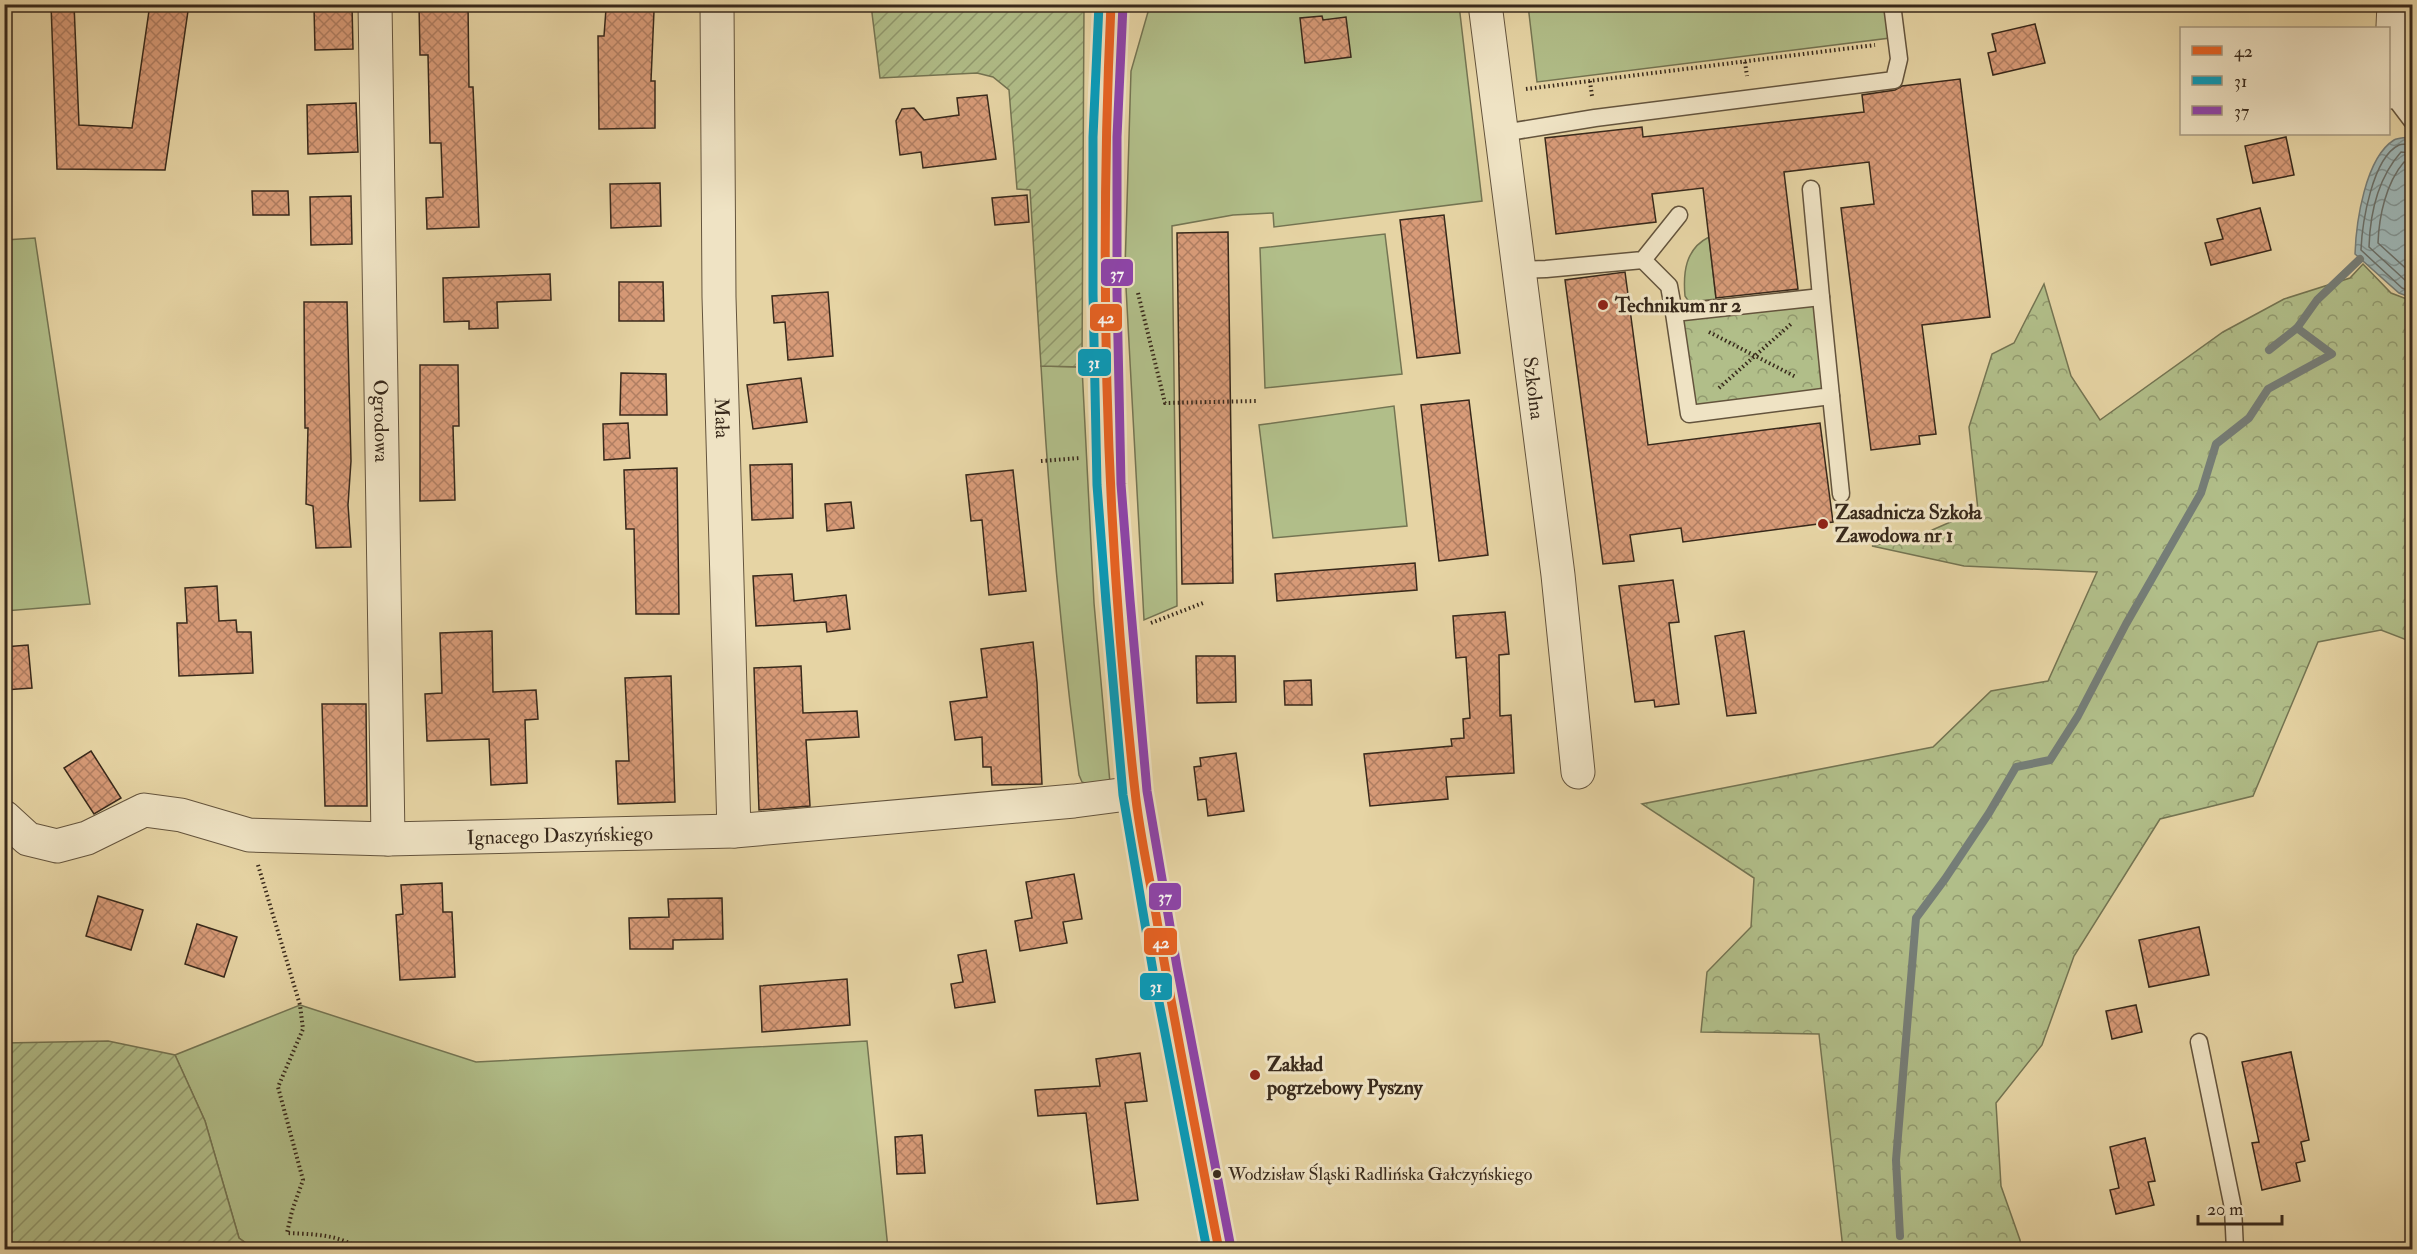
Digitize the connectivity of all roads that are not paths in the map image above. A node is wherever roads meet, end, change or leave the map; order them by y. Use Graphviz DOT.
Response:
graph roads {
  1 [pos="375,4"];
  2 [pos="717,4"];
  3 [pos="1111,4"];
  4 [pos="1485,4"];
  5 [pos="1892,4"];
  6 [pos="2394,4"];
  7 [pos="2390,92"];
  8 [pos="2412,121"];
  9 [pos="1503,133"];
  10 [pos="1811,189"];
  11 [pos="1679,215"];
  12 [pos="1643,260"];
  13 [pos="1519,270"];
  14 [pos="1821,297"];
  15 [pos="1674,313"];
  16 [pos="1831,396"];
  17 [pos="1841,494"];
  18 [pos="1578,772"];
  19 [pos="1135,793"];
  20 [pos="4,817"];
  21 [pos="734,831"];
  22 [pos="388,839"];
  23 [pos="2199,1042"];
  24 [pos="1219,1250"];
  25 [pos="2235,1250"];
  1 -- 22 [label="street, Ogrodowa"];
  2 -- 21 [label="street, Mała"];
  3 -- 19 [label="street"];
  4 -- 9 [label="street, Szkolna"];
  5 -- 9 [label="lane"];
  6 -- 7 [label="street"];
  7 -- 8 [label="lane"];
  9 -- 13 [label="street, Szkolna"];
  10 -- 14 [label="lane"];
  11 -- 12 [label="lane"];
  12 -- 13 [label="lane"];
  12 -- 15 [label="lane"];
  13 -- 18 [label="street, Szkolna"];
  14 -- 15 [label="lane"];
  14 -- 16 [label="lane"];
  15 -- 16 [label="lane"];
  16 -- 17 [label="lane"];
  19 -- 21 [label="street, Ignacego Daszyńskiego"];
  19 -- 24 [label="street"];
  20 -- 22 [label="street, Ignacego Daszyńskiego"];
  21 -- 22 [label="street, Ignacego Daszyńskiego"];
  23 -- 25 [label="lane"];
}
